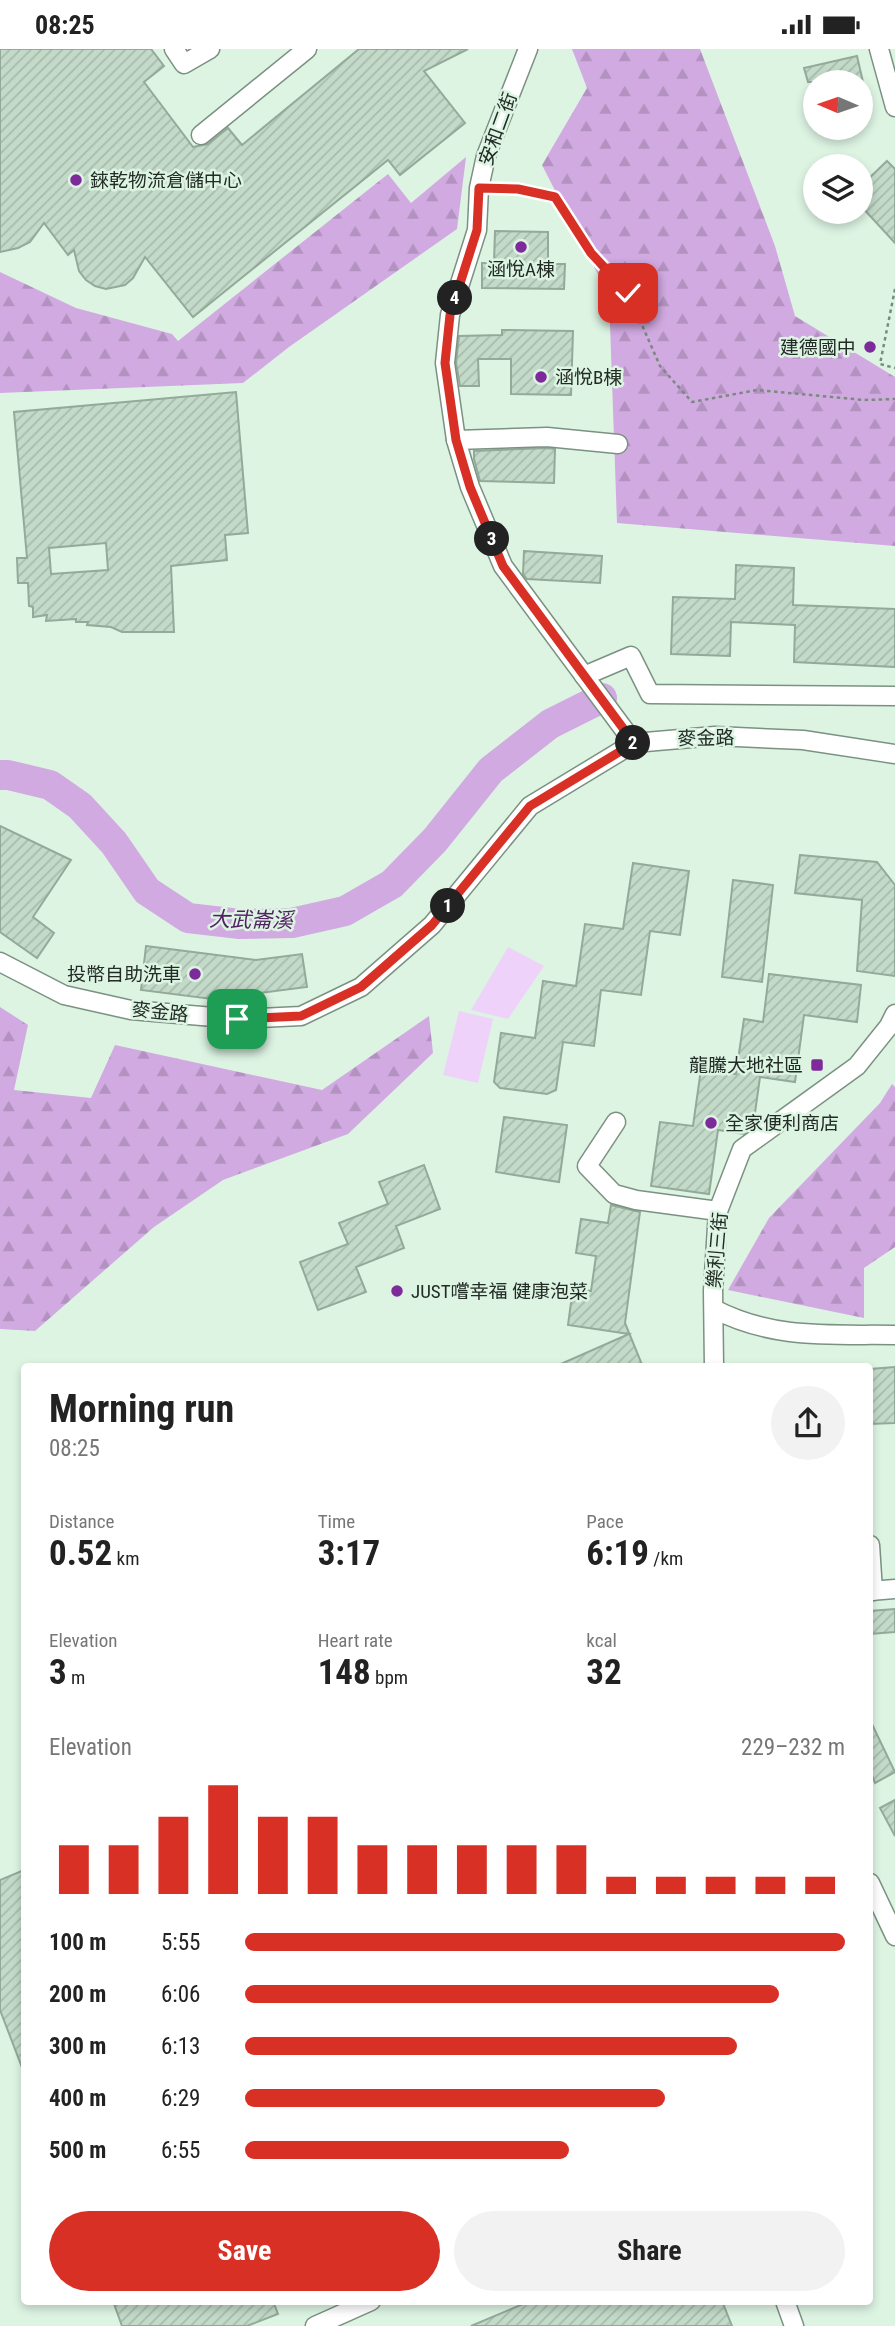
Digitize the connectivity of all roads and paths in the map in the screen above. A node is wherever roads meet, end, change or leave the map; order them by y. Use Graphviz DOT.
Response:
graph roads {
  1 [pos="174,49"];
  2 [pos="210,49"];
  3 [pos="307,49"];
  4 [pos="528,49"];
  5 [pos="878,49"];
  6 [pos="895,107"];
  7 [pos="201,135"];
  8 [pos="479,188"];
  9 [pos="895,289"];
  10 [pos="895,367"];
  11 [pos="895,399"];
  12 [pos="456,440"];
  13 [pos="618,444"];
  14 [pos="587,680"];
  15 [pos="895,696"];
  16 [pos="628,736"];
  17 [pos="895,754"];
  18 [pos="0,962"];
  19 [pos="895,1014"];
  20 [pos="616,1122"];
  21 [pos="718,1211"];
  22 [pos="714,1309"];
  23 [pos="895,1335"];
  24 [pos="714,1363"];
  25 [pos="895,1589"];
  26 [pos="873,1591"];
  27 [pos="873,1889"];
  28 [pos="895,1936"];
  29 [pos="361,2305"];
  30 [pos="786,2305"];
  31 [pos="315,2326"];
  32 [pos="794,2326"];
  1 -- 2 [label="street"];
  3 -- 7 [label="street"];
  4 -- 8 [label="street, 安和二街"];
  5 -- 6 [label="street"];
  8 -- 11 [label="path"];
  8 -- 12 [label="street, 安和二街"];
  9 -- 10 [label="path"];
  12 -- 13 [label="street"];
  12 -- 14 [label="street, 安和二街"];
  14 -- 15 [label="street"];
  14 -- 16 [label="street, 安和二街"];
  16 -- 17 [label="street, 麥金路"];
  16 -- 18 [label="street, 麥金路"];
  19 -- 21 [label="street, 樂利三街"];
  20 -- 21 [label="street"];
  21 -- 22 [label="street, 樂利三街"];
  22 -- 23 [label="street, 樂利三街"];
  22 -- 24 [label="street, 樂利三街"];
  25 -- 26 [label="street"];
  27 -- 28 [label="street"];
  29 -- 31 [label="street"];
  30 -- 32 [label="street"];
}
